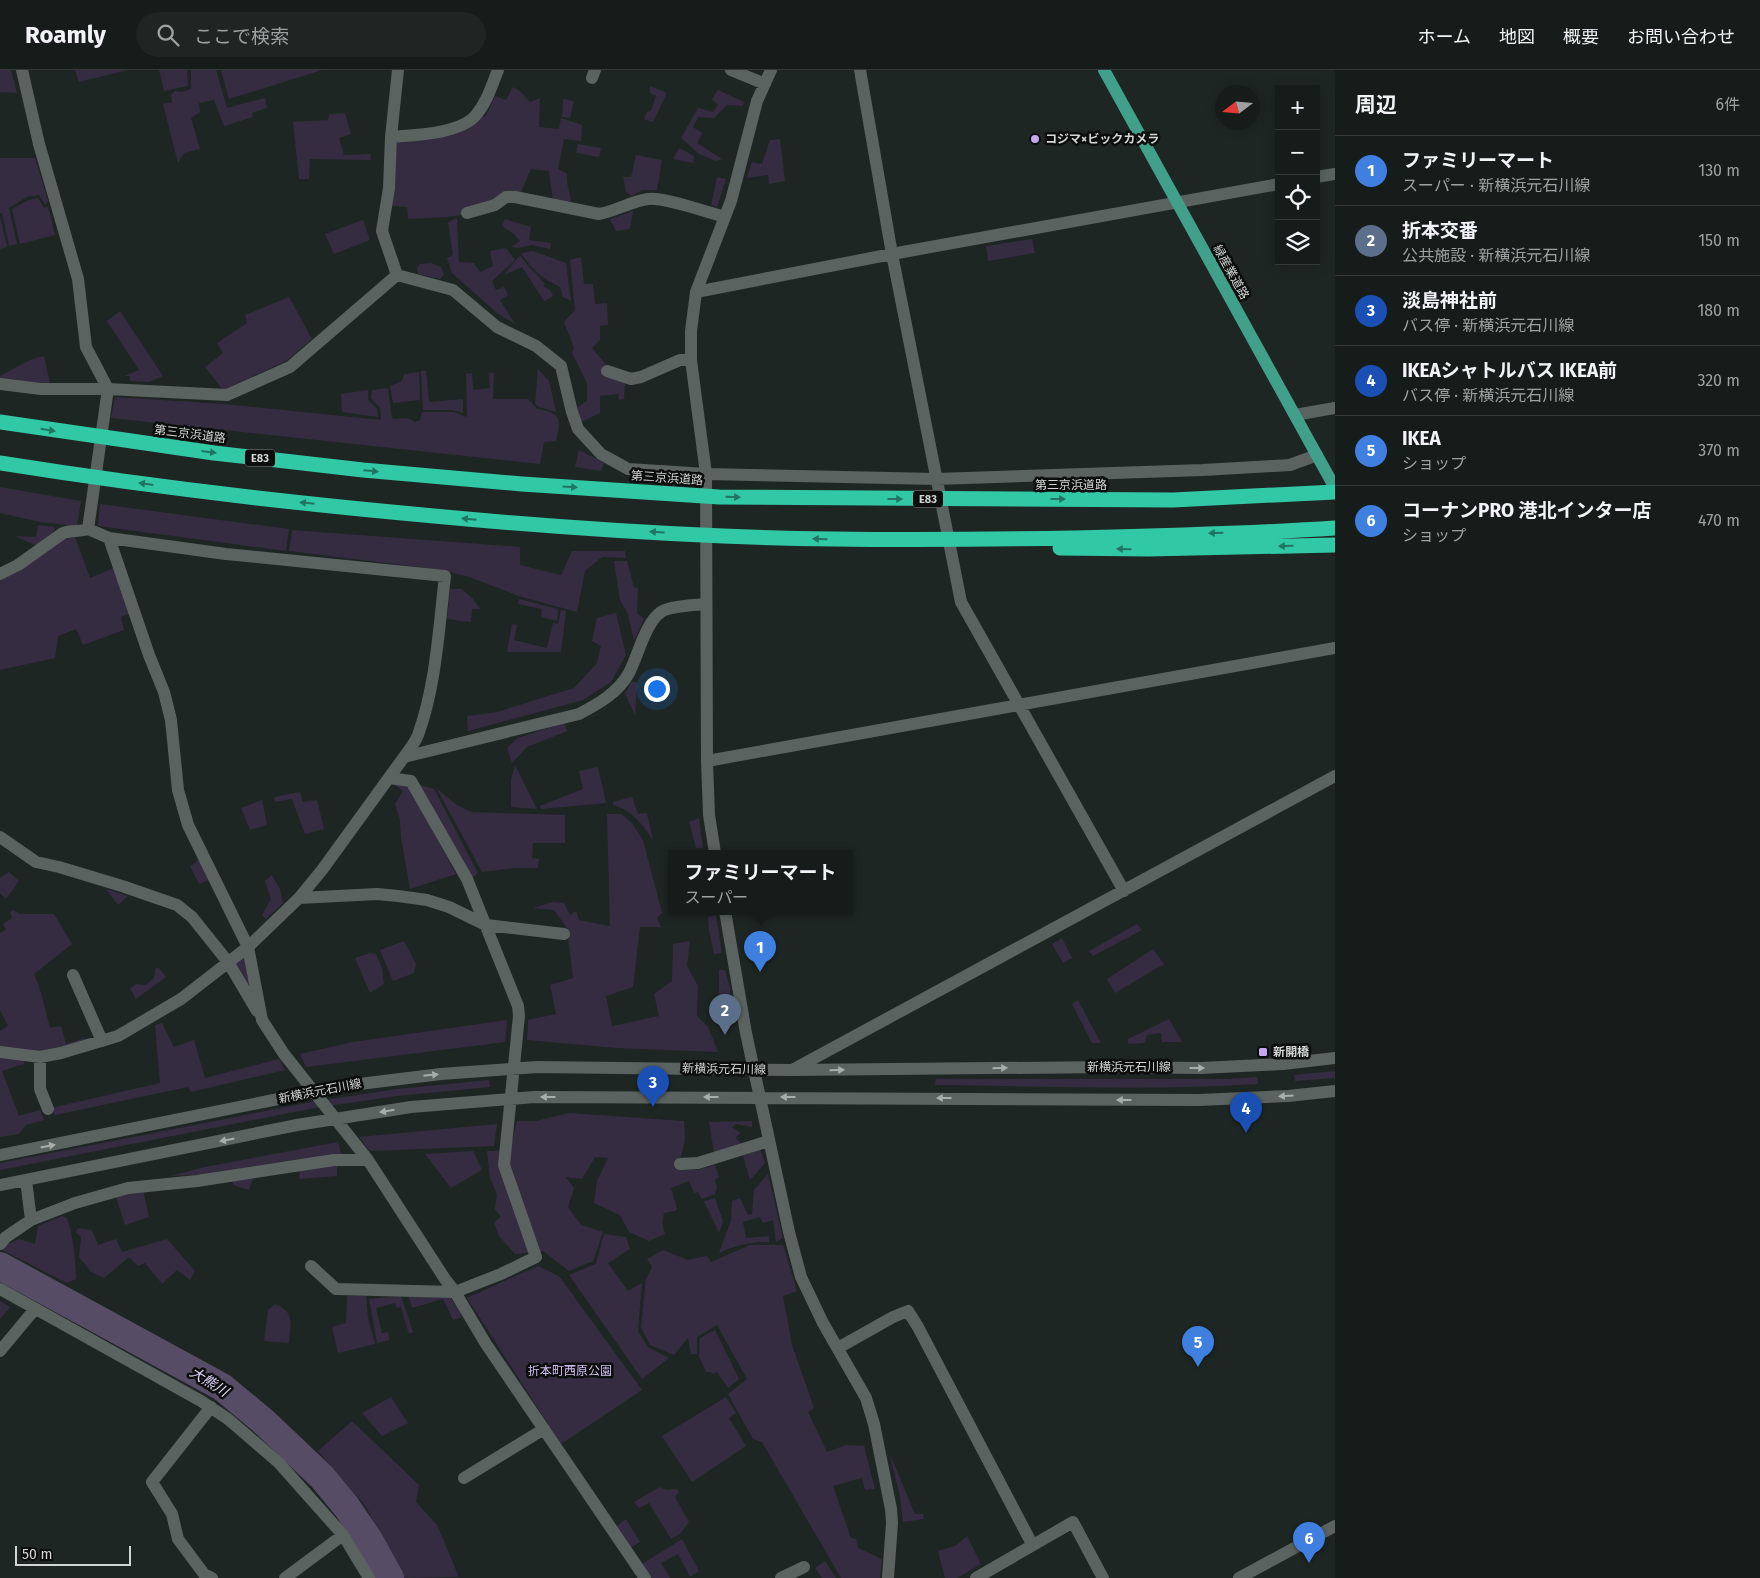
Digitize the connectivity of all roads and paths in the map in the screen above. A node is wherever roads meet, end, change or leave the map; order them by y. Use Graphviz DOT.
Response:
graph roads {
  1 [pos="22,70"];
  2 [pos="398,70"];
  3 [pos="498,70"];
  4 [pos="731,70"];
  5 [pos="771,70"];
  6 [pos="860,70"];
  7 [pos="1104,70"];
  8 [pos="765,84"];
  9 [pos="391,137"];
  10 [pos="1335,174"];
  11 [pos="1320,177"];
  12 [pos="1275,185"];
  13 [pos="1177,202"];
  14 [pos="468,213"];
  15 [pos="725,217"];
  16 [pos="892,254"];
  17 [pos="397,275"];
  18 [pos="696,292"];
  19 [pos="691,360"];
  20 [pos="607,371"];
  21 [pos="0,384"];
  22 [pos="108,389"];
  23 [pos="1335,408"];
  24 [pos="1295,416"];
  25 [pos="0,422"];
  26 [pos="1317,455"];
  27 [pos="0,463"];
  28 [pos="706,474"];
  29 [pos="936,479"];
  30 [pos="1335,488"];
  31 [pos="1335,492"];
  32 [pos="1335,528"];
  33 [pos="88,529"];
  34 [pos="109,538"];
  35 [pos="868,540"];
  36 [pos="1335,545"];
  37 [pos="0,574"];
  38 [pos="706,604"];
  39 [pos="1335,648"];
  40 [pos="1019,705"];
  41 [pos="404,757"];
  42 [pos="707,761"];
  43 [pos="1335,776"];
  44 [pos="389,778"];
  45 [pos="0,837"];
  46 [pos="715,850"];
  47 [pos="1124,891"];
  48 [pos="299,898"];
  49 [pos="726,915"];
  50 [pos="486,925"];
  51 [pos="564,934"];
  52 [pos="248,947"];
  53 [pos="228,962"];
  54 [pos="73,975"];
  55 [pos="262,1020"];
  56 [pos="102,1041"];
  57 [pos="0,1052"];
  58 [pos="40,1057"];
  59 [pos="1335,1058"];
  60 [pos="754,1069"];
  61 [pos="792,1070"];
  62 [pos="1335,1091"];
  63 [pos="760,1097"];
  64 [pos="48,1108"];
  65 [pos="769,1142"];
  66 [pos="0,1155"];
  67 [pos="368,1160"];
  68 [pos="680,1164"];
  69 [pos="26,1180"];
  70 [pos="0,1185"];
  71 [pos="31,1220"];
  72 [pos="0,1244"];
  73 [pos="311,1266"];
  74 [pos="0,1289"];
  75 [pos="455,1292"];
  76 [pos="35,1309"];
  77 [pos="838,1348"];
  78 [pos="0,1351"];
  79 [pos="211,1407"];
  80 [pos="544,1429"];
  81 [pos="464,1478"];
  82 [pos="1335,1526"];
  83 [pos="343,1535"];
  84 [pos="1032,1544"];
  85 [pos="804,1567"];
  86 [pos="212,1578"];
  87 [pos="285,1578"];
  88 [pos="369,1578"];
  89 [pos="645,1578"];
  90 [pos="781,1578"];
  91 [pos="888,1578"];
  92 [pos="976,1578"];
  93 [pos="1103,1578"];
  94 [pos="1239,1578"];
  1 -- 22 [label="street"];
  2 -- 9 [label="street"];
  3 -- 9 [label="street"];
  4 -- 8 [label="street"];
  5 -- 8 [label="street"];
  6 -- 16 [label="street"];
  7 -- 13 [label="main road, 緑産業道路"];
  8 -- 15 [label="street"];
  9 -- 17 [label="street"];
  10 -- 11 [label="street"];
  12 -- 13 [label="street"];
  13 -- 16 [label="street"];
  13 -- 24 [label="main road, 緑産業道路"];
  14 -- 15 [label="street"];
  15 -- 18 [label="street"];
  16 -- 18 [label="street"];
  16 -- 29 [label="street"];
  17 -- 22 [label="street"];
  17 -- 28 [label="street"];
  18 -- 19 [label="street"];
  19 -- 20 [label="street"];
  19 -- 28 [label="street"];
  21 -- 22 [label="street"];
  22 -- 33 [label="street"];
  23 -- 24 [label="street"];
  24 -- 26 [label="main road, 緑産業道路"];
  25 -- 31 [label="highway, 第三京浜道路 / E83, one-way"];
  26 -- 29 [label="street"];
  26 -- 30 [label="main road, 緑産業道路"];
  35 -- 27 [label="highway, one-way"];
  28 -- 29 [label="street"];
  28 -- 38 [label="street"];
  29 -- 40 [label="street"];
  32 -- 35 [label="highway, one-way"];
  33 -- 34 [label="street"];
  33 -- 37 [label="street"];
  34 -- 41 [label="street"];
  34 -- 52 [label="street"];
  36 -- 35 [label="highway, one-way"];
  38 -- 41 [label="street"];
  38 -- 42 [label="street"];
  39 -- 40 [label="street"];
  40 -- 42 [label="street"];
  40 -- 47 [label="street"];
  41 -- 44 [label="street"];
  42 -- 46 [label="street"];
  43 -- 47 [label="street"];
  44 -- 48 [label="street"];
  44 -- 50 [label="street"];
  45 -- 53 [label="street"];
  47 -- 61 [label="street"];
  48 -- 50 [label="street"];
  48 -- 52 [label="street"];
  49 -- 60 [label="street"];
  50 -- 51 [label="street"];
  50 -- 75 [label="street"];
  52 -- 53 [label="street"];
  52 -- 55 [label="street"];
  53 -- 55 [label="street"];
  53 -- 56 [label="street"];
  54 -- 56 [label="street"];
  55 -- 67 [label="street"];
  56 -- 58 [label="street"];
  57 -- 58 [label="street"];
  58 -- 64 [label="street"];
  61 -- 59 [label="street, 新横浜元石川線, one-way"];
  60 -- 61 [label="street, 新横浜元石川線"];
  60 -- 63 [label="street"];
  66 -- 60 [label="street, 新横浜元石川線, one-way"];
  62 -- 63 [label="street, one-way"];
  63 -- 65 [label="street"];
  63 -- 69 [label="street, one-way"];
  65 -- 68 [label="street"];
  65 -- 77 [label="street"];
  67 -- 71 [label="street"];
  67 -- 75 [label="street"];
  69 -- 70 [label="street"];
  69 -- 71 [label="street"];
  71 -- 72 [label="street"];
  73 -- 75 [label="street"];
  74 -- 76 [label="street"];
  75 -- 80 [label="street"];
  76 -- 78 [label="street"];
  76 -- 79 [label="street"];
  77 -- 84 [label="street"];
  77 -- 91 [label="street"];
  79 -- 83 [label="street"];
  79 -- 86 [label="street"];
  80 -- 81 [label="street"];
  80 -- 89 [label="street"];
  82 -- 94 [label="street"];
  83 -- 87 [label="street"];
  83 -- 88 [label="street"];
  84 -- 92 [label="street"];
  84 -- 93 [label="street"];
  85 -- 90 [label="street"];
}
